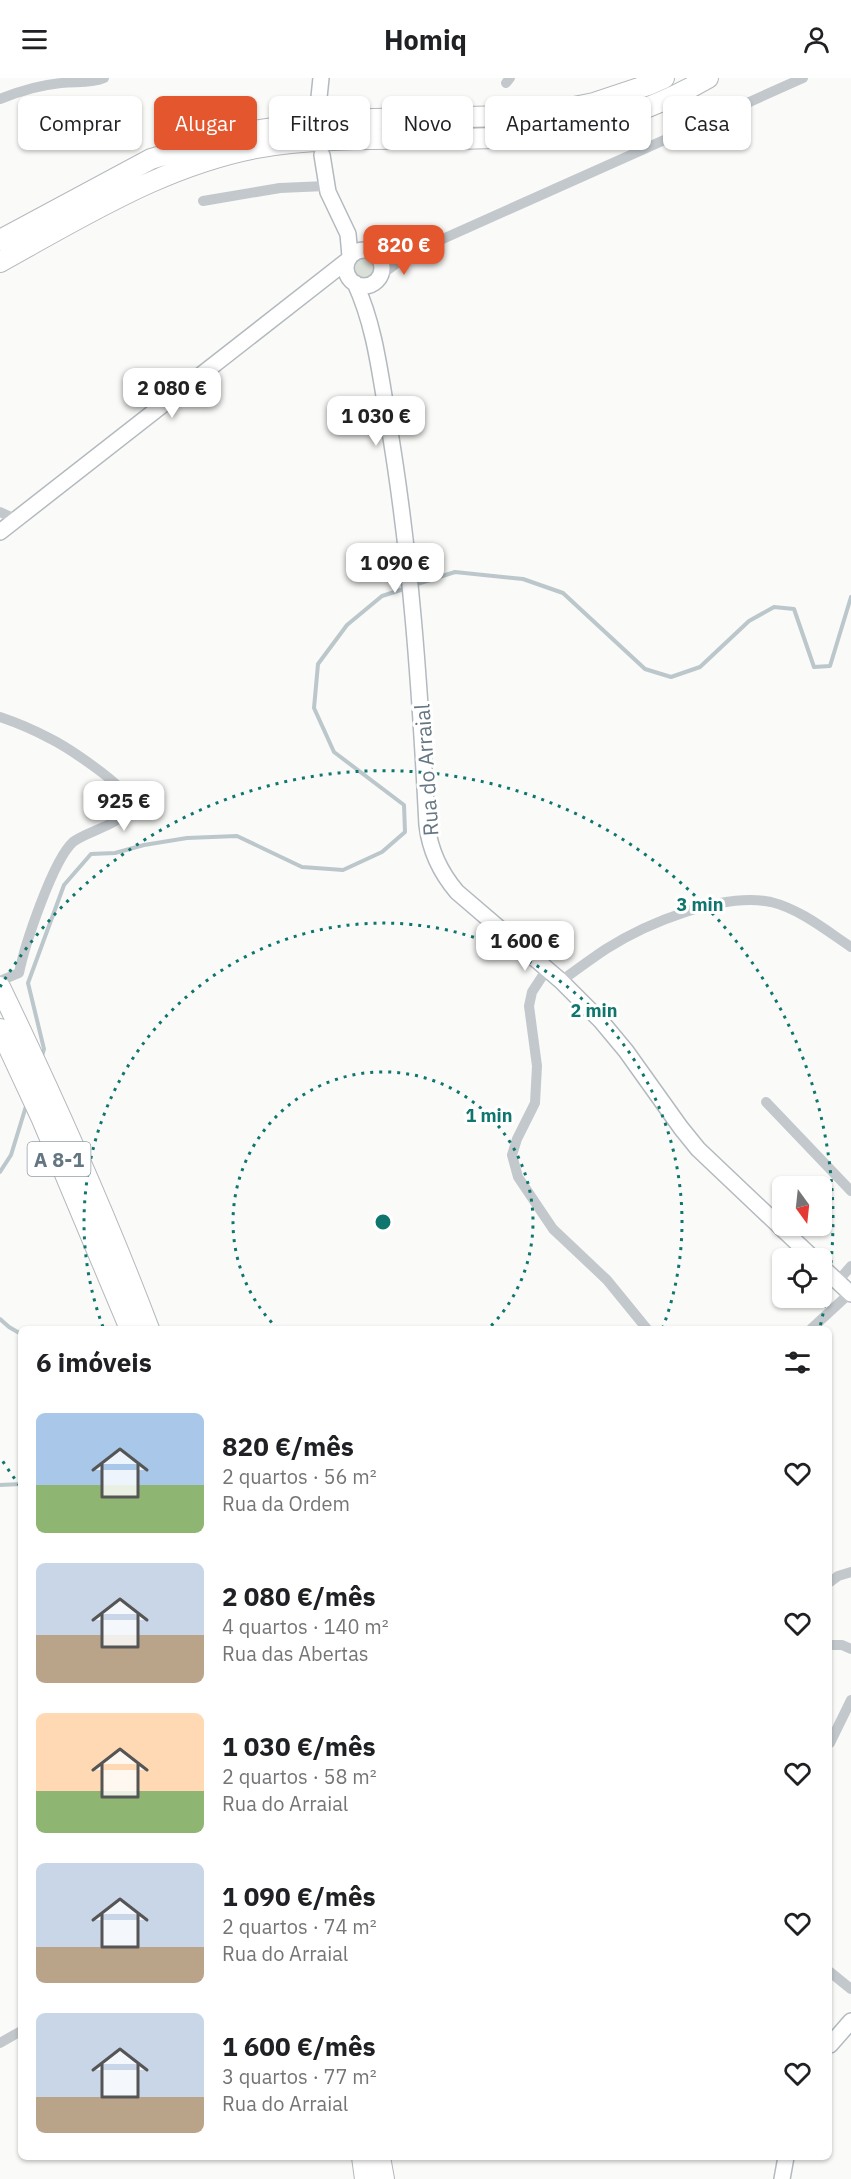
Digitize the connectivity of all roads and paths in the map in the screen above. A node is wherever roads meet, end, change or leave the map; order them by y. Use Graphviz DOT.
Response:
graph roads {
  1 [pos="104,78"];
  2 [pos="321,78"];
  3 [pos="664,78"];
  4 [pos="708,78"];
  5 [pos="803,78"];
  6 [pos="319,96"];
  7 [pos="0,99"];
  8 [pos="322,155"];
  9 [pos="326,186"];
  10 [pos="203,201"];
  11 [pos="0,240"];
  12 [pos="409,254"];
  13 [pos="359,255"];
  14 [pos="0,262"];
  15 [pos="379,278"];
  16 [pos="323,279"];
  17 [pos="352,280"];
  18 [pos="368,313"];
  19 [pos="0,512"];
  20 [pos="15,519"];
  21 [pos="0,532"];
  22 [pos="0,717"];
  23 [pos="851,947"];
  24 [pos="547,969"];
  25 [pos="0,981"];
  26 [pos="561,981"];
  27 [pos="0,987"];
  28 [pos="0,1029"];
  29 [pos="766,1102"];
  30 [pos="851,1191"];
  31 [pos="802,1248"];
  32 [pos="851,1266"];
  33 [pos="832,1276"];
  34 [pos="838,1281"];
  35 [pos="124,1288"];
  36 [pos="850,1293"];
  37 [pos="130,1326"];
  38 [pos="147,1326"];
  39 [pos="644,1326"];
  40 [pos="814,1326"];
  41 [pos="851,1572"];
  42 [pos="832,1580"];
  43 [pos="832,1645"];
  44 [pos="851,1649"];
  45 [pos="851,1700"];
  46 [pos="832,1739"];
  47 [pos="832,1974"];
  48 [pos="851,1989"];
  49 [pos="851,2021"];
  50 [pos="18,2033"];
  51 [pos="0,2043"];
  52 [pos="832,2043"];
  53 [pos="363,2160"];
  54 [pos="381,2160"];
  55 [pos="785,2160"];
  56 [pos="366,2179"];
  57 [pos="384,2179"];
  58 [pos="782,2179"];
  1 -- 7 [label="street"];
  2 -- 6 [label="street"];
  3 -- 11 [label="highway"];
  4 -- 14 [label="highway"];
  5 -- 12 [label="street"];
  8 -- 9 [label="street"];
  9 -- 10 [label="street"];
  9 -- 13 [label="street"];
  12 -- 13 [label="street"];
  12 -- 15 [label="street"];
  13 -- 15 [label="street"];
  13 -- 16 [label="street"];
  13 -- 17 [label="street"];
  15 -- 17 [label="street"];
  15 -- 18 [label="street, Rua do Arraial"];
  16 -- 17 [label="street"];
  16 -- 20 [label="street"];
  17 -- 18 [label="street, Rua do Arraial"];
  18 -- 24 [label="street, Rua do Arraial"];
  19 -- 20 [label="street"];
  20 -- 21 [label="street"];
  22 -- 25 [label="street"];
  23 -- 26 [label="street"];
  24 -- 26 [label="street, Rua do Arraial"];
  24 -- 39 [label="street"];
  26 -- 31 [label="street, Rua do Arraial"];
  27 -- 35 [label="highway, A 8-1"];
  28 -- 35 [label="highway, A 8-1"];
  29 -- 30 [label="street"];
  32 -- 34 [label="street"];
  33 -- 34 [label="street"];
  34 -- 36 [label="street"];
  35 -- 37 [label="highway, A 8-1"];
  35 -- 38 [label="highway, A 8-1"];
  36 -- 40 [label="street"];
  41 -- 42 [label="street"];
  43 -- 44 [label="street"];
  45 -- 46 [label="street"];
  47 -- 48 [label="street"];
  49 -- 52 [label="street"];
  50 -- 51 [label="street"];
  53 -- 56 [label="highway"];
  54 -- 57 [label="highway"];
  55 -- 58 [label="street"];
}
